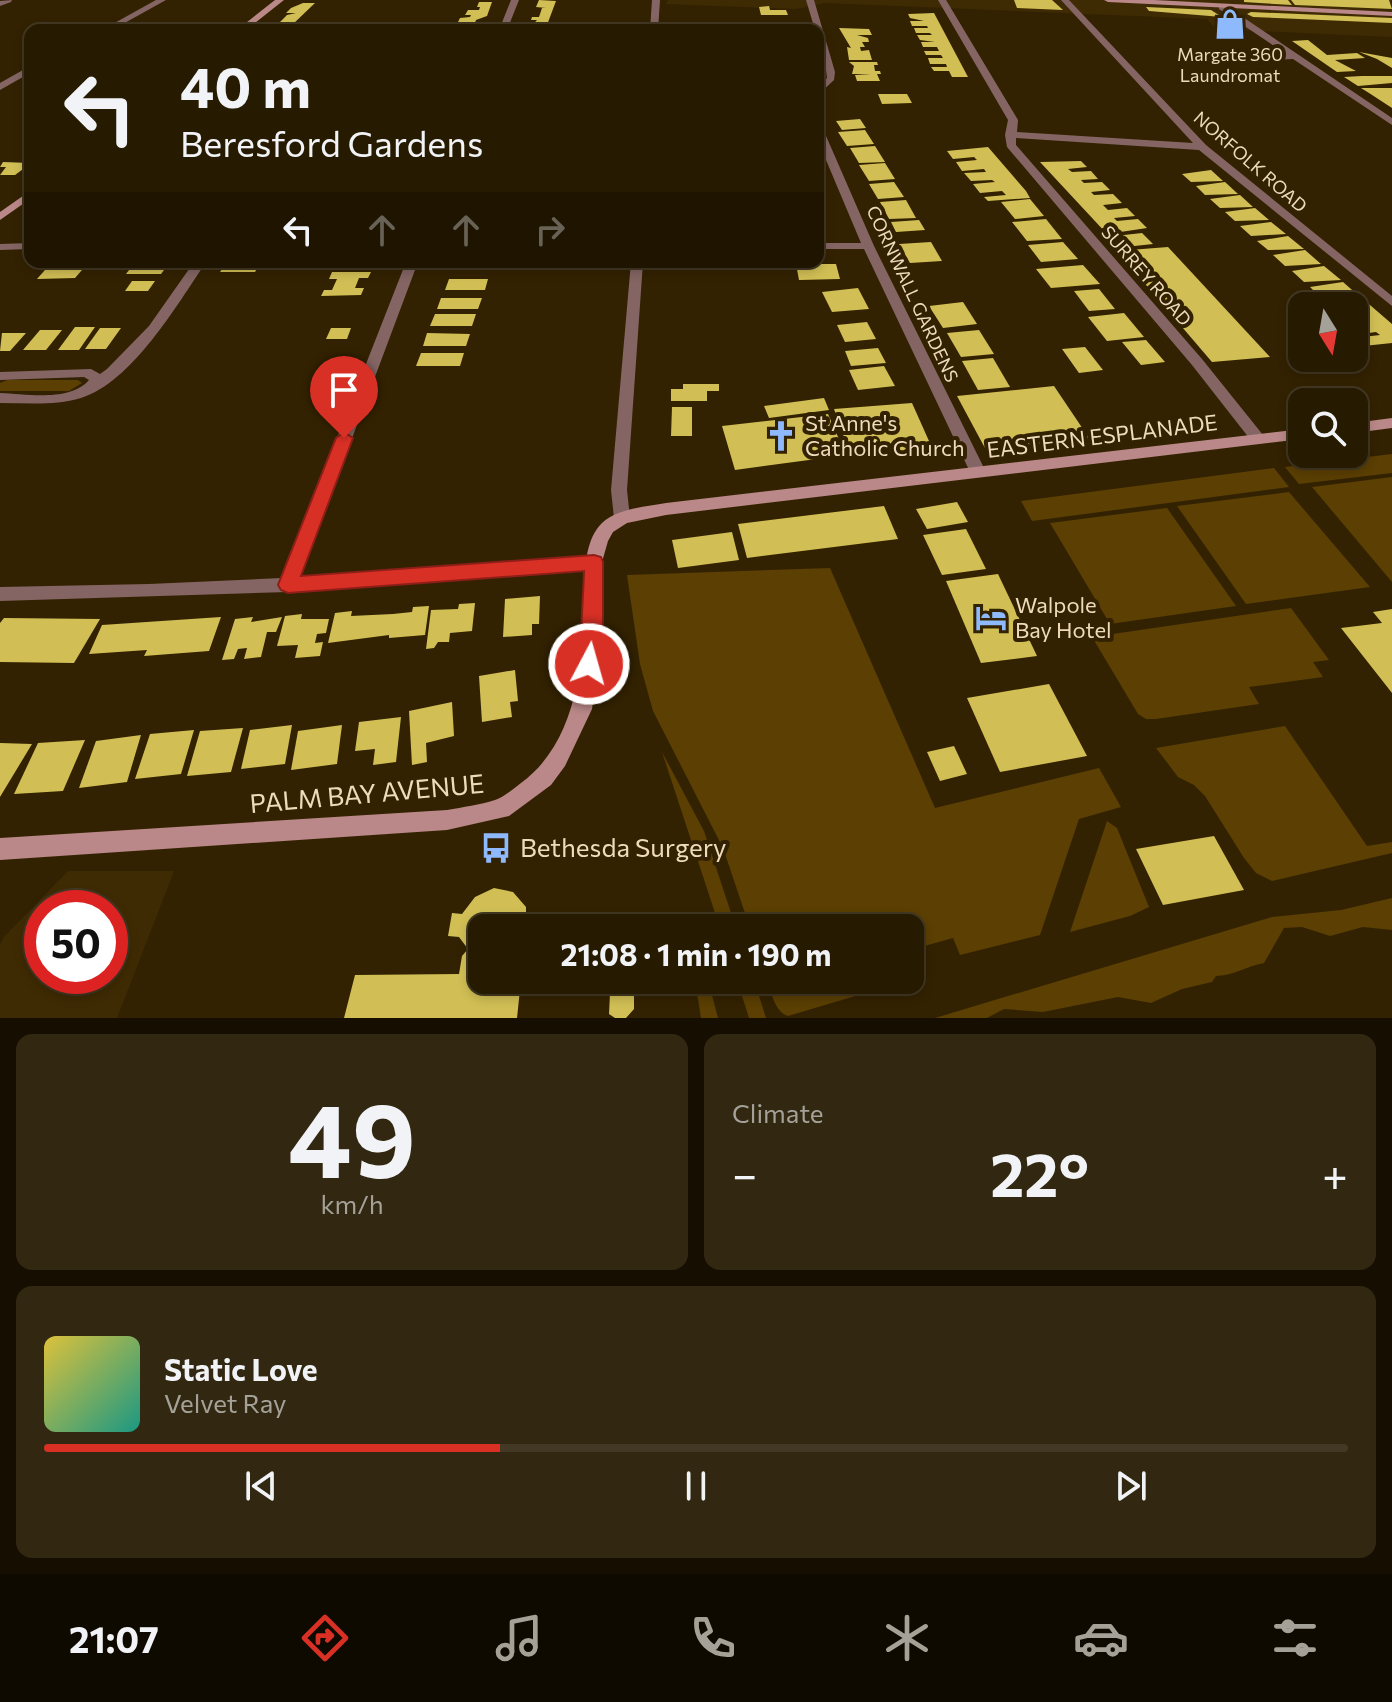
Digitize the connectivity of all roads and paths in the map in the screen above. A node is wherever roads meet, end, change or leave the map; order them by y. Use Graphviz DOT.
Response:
graph roads {
  1 [pos="8,0"];
  2 [pos="162,0"];
  3 [pos="280,0"];
  4 [pos="515,0"];
  5 [pos="656,0"];
  6 [pos="810,0"];
  7 [pos="942,0"];
  8 [pos="1065,0"];
  9 [pos="1108,0"];
  10 [pos="0,4"];
  11 [pos="1227,4"];
  12 [pos="1392,14"];
  13 [pos="117,24"];
  14 [pos="249,24"];
  15 [pos="505,24"];
  16 [pos="654,24"];
  17 [pos="817,24"];
  18 [pos="824,48"];
  19 [pos="1294,56"];
  20 [pos="1221,60"];
  21 [pos="24,73"];
  22 [pos="824,86"];
  23 [pos="0,87"];
  24 [pos="1392,122"];
  25 [pos="1010,135"];
  26 [pos="824,143"];
  27 [pos="1202,147"];
  28 [pos="24,199"];
  29 [pos="0,217"];
  30 [pos="24,246"];
  31 [pos="824,246"];
  32 [pos="868,246"];
  33 [pos="0,247"];
  34 [pos="196,268"];
  35 [pos="410,268"];
  36 [pos="637,268"];
  37 [pos="1392,302"];
  38 [pos="0,376"];
  39 [pos="95,384"];
  40 [pos="0,398"];
  41 [pos="1392,423"];
  42 [pos="1368,426"];
  43 [pos="1288,436"];
  44 [pos="1258,439"];
  45 [pos="978,472"];
  46 [pos="622,518"];
  47 [pos="594,562"];
  48 [pos="288,585"];
  49 [pos="0,594"];
  50 [pos="0,849"];
  1 -- 10 [label="street"];
  2 -- 13 [label="street"];
  3 -- 14 [label="main road"];
  4 -- 15 [label="street"];
  5 -- 16 [label="street"];
  6 -- 17 [label="street"];
  7 -- 25 [label="street, SURREY ROAD"];
  8 -- 27 [label="street, NORFOLK ROAD"];
  9 -- 11 [label="main road"];
  11 -- 12 [label="main road"];
  11 -- 19 [label="street"];
  18 -- 22 [label="street"];
  19 -- 20 [label="street"];
  19 -- 24 [label="street"];
  21 -- 23 [label="street"];
  25 -- 27 [label="street"];
  25 -- 44 [label="street, SURREY ROAD"];
  26 -- 32 [label="street, CORNWALL GARDENS"];
  27 -- 37 [label="street, NORFOLK ROAD"];
  28 -- 29 [label="main road"];
  30 -- 33 [label="street"];
  31 -- 32 [label="street"];
  32 -- 45 [label="street, CORNWALL GARDENS"];
  34 -- 39 [label="street"];
  35 -- 48 [label="street"];
  36 -- 46 [label="street"];
  38 -- 39 [label="street"];
  39 -- 40 [label="street"];
  41 -- 42 [label="main road"];
  43 -- 44 [label="main road, EASTERN ESPLANADE"];
  44 -- 45 [label="main road, EASTERN ESPLANADE"];
  45 -- 46 [label="main road, EASTERN ESPLANADE"];
  46 -- 47 [label="main road, PALM BAY AVENUE"];
  47 -- 48 [label="street"];
  47 -- 50 [label="main road, PALM BAY AVENUE"];
  48 -- 49 [label="street"];
}
